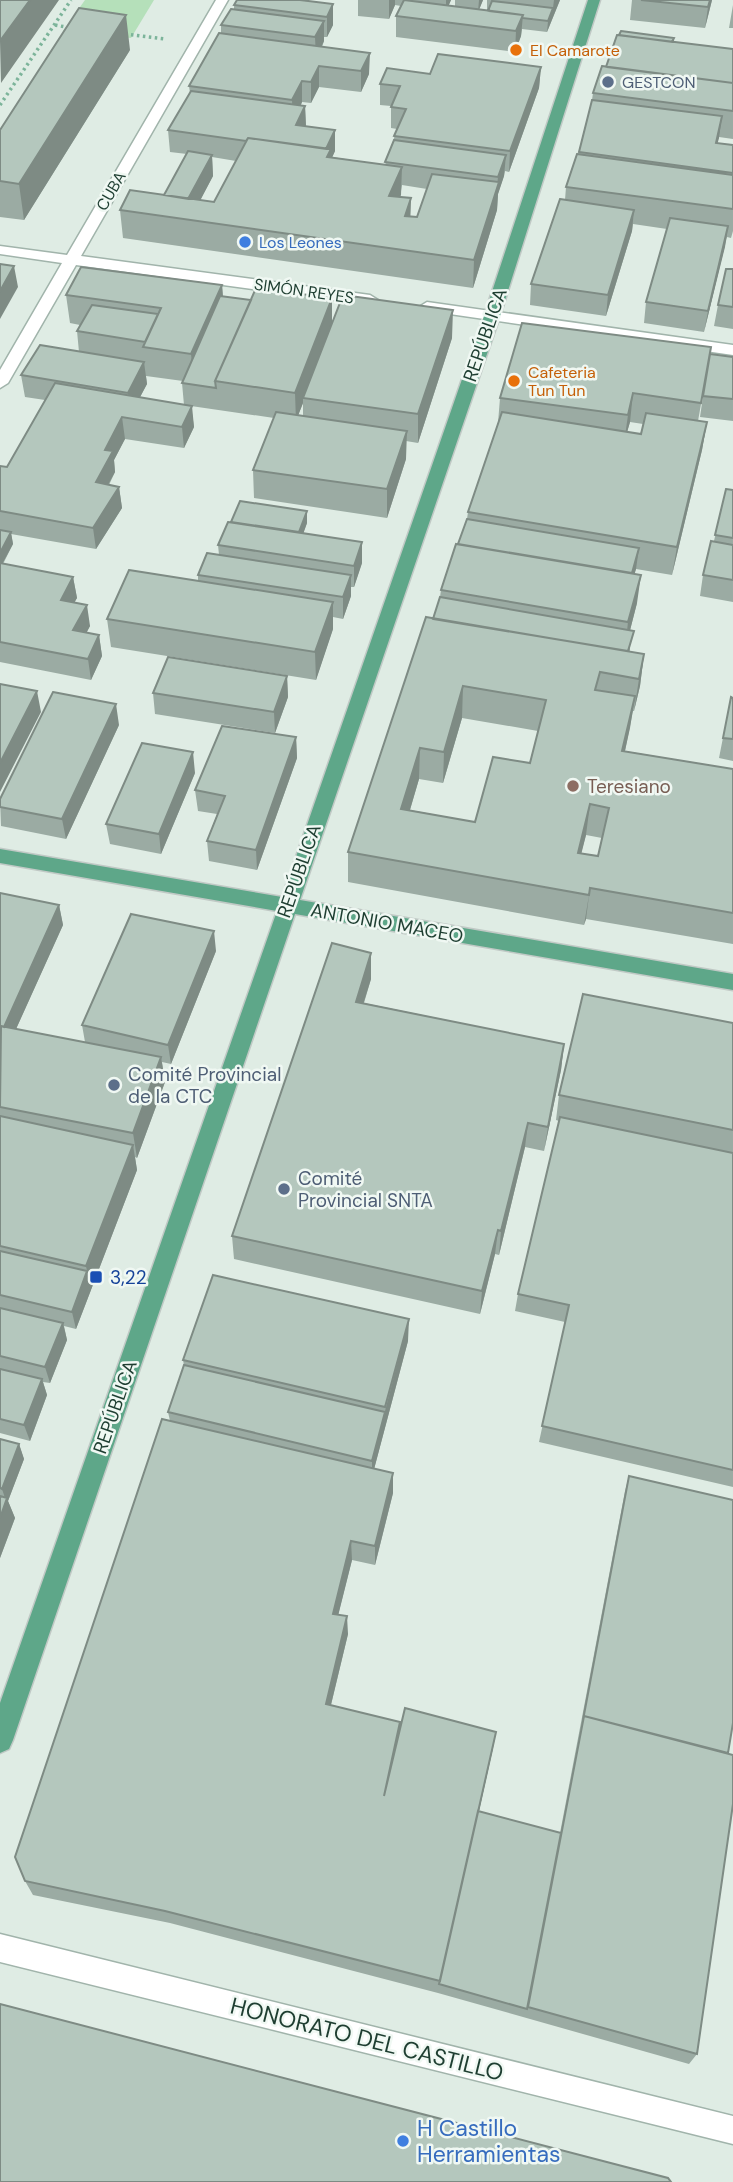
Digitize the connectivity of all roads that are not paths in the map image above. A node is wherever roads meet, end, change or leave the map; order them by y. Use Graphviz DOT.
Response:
graph roads {
  1 [pos="222,0"];
  2 [pos="594,0"];
  3 [pos="0,250"];
  4 [pos="72,260"];
  5 [pos="380,301"];
  6 [pos="407,305"];
  7 [pos="492,316"];
  8 [pos="733,350"];
  9 [pos="0,383"];
  10 [pos="0,856"];
  11 [pos="287,906"];
  12 [pos="733,982"];
  13 [pos="0,1741"];
  14 [pos="0,1948"];
  15 [pos="733,2130"];
  1 -- 4 [label="street, CUBA"];
  2 -- 7 [label="main road, REPÚBLICA"];
  3 -- 4 [label="street, SIMÓN REYES"];
  4 -- 5 [label="street, SIMÓN REYES"];
  4 -- 9 [label="street, CUBA"];
  6 -- 7 [label="street"];
  7 -- 8 [label="street"];
  7 -- 11 [label="main road, REPÚBLICA"];
  10 -- 11 [label="main road, ANTONIO MACEO"];
  11 -- 12 [label="main road, ANTONIO MACEO"];
  11 -- 13 [label="main road, REPÚBLICA"];
  14 -- 15 [label="street, HONORATO DEL CASTILLO"];
}
